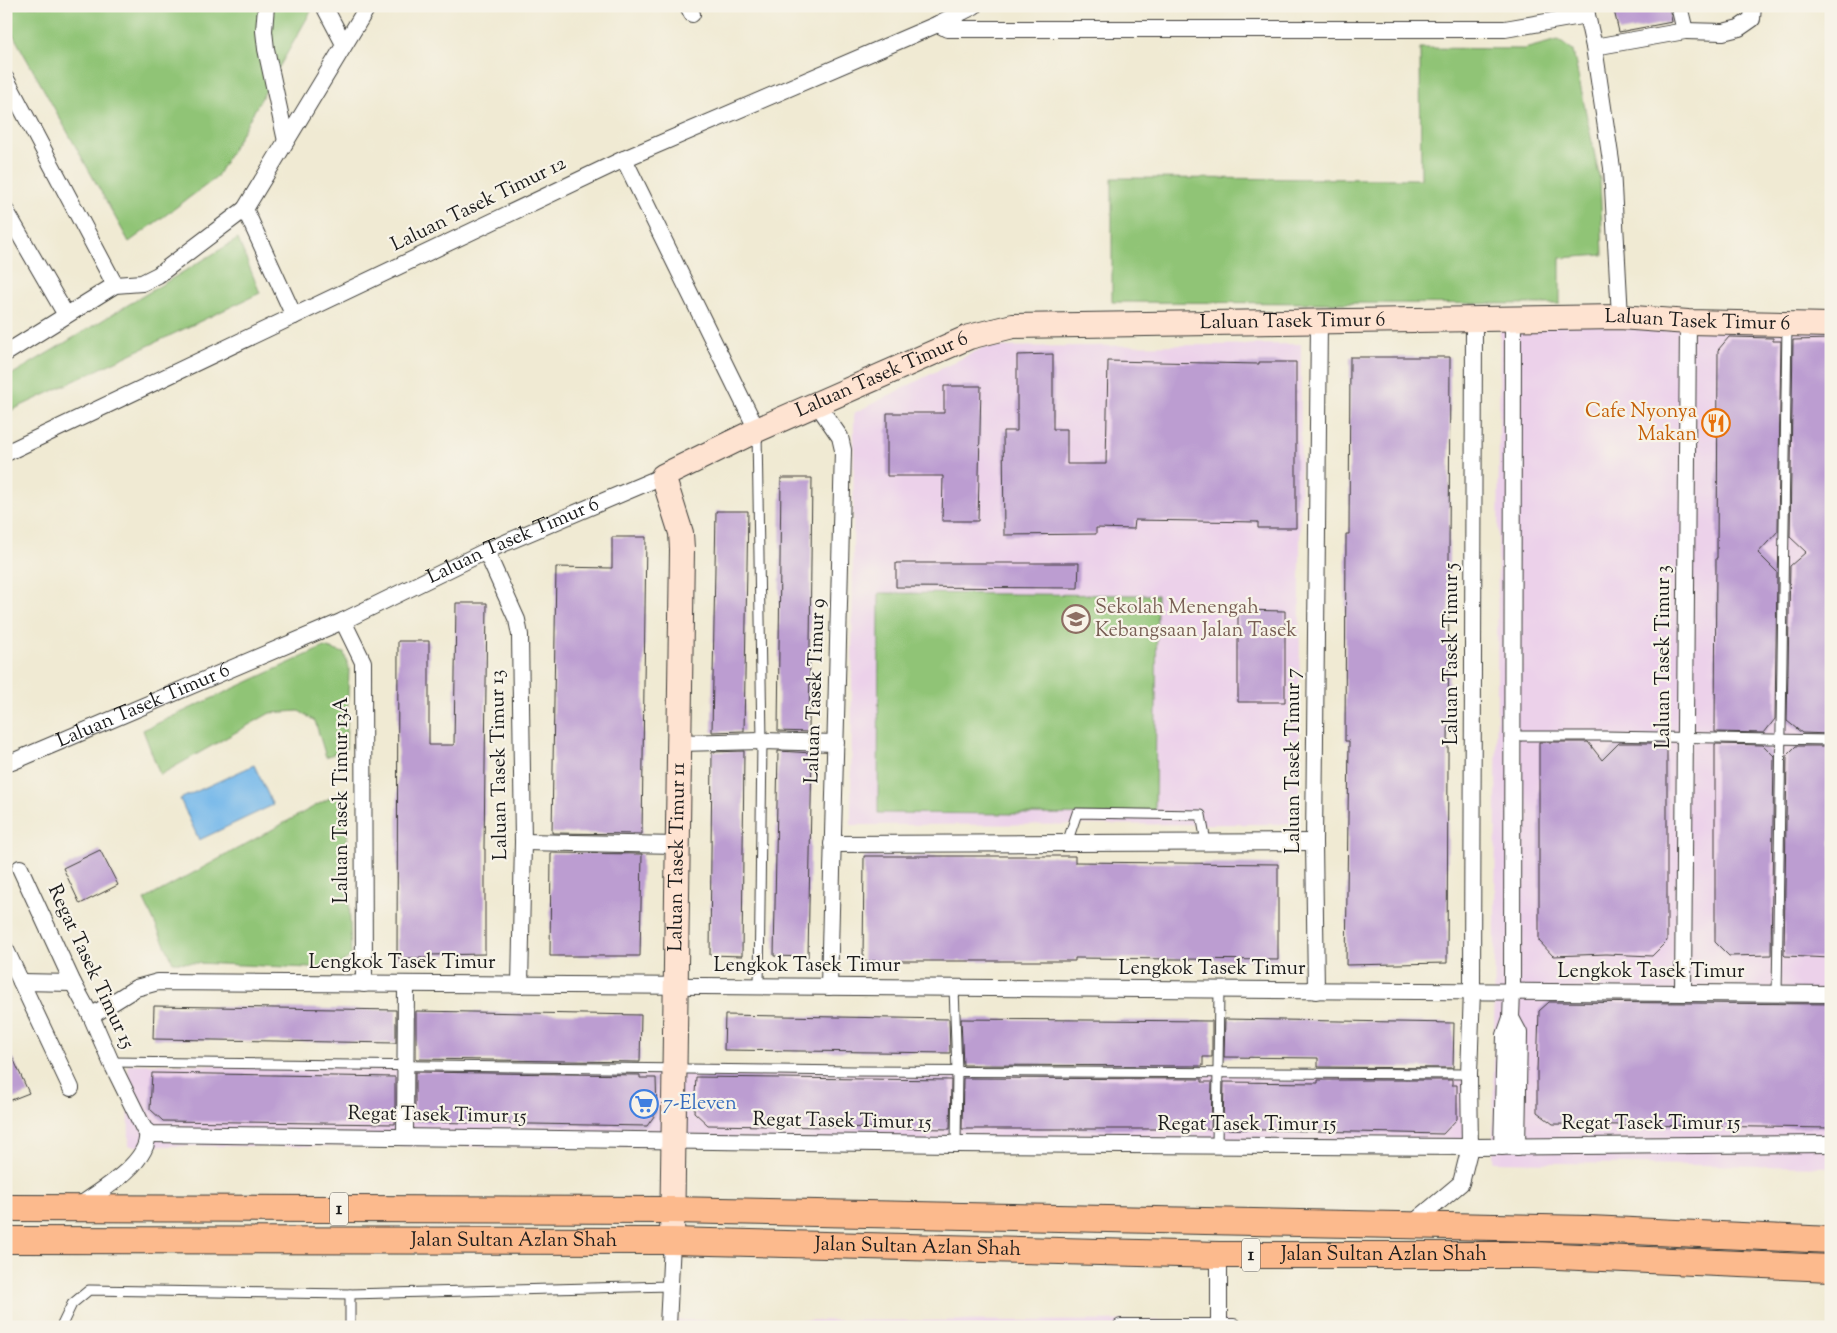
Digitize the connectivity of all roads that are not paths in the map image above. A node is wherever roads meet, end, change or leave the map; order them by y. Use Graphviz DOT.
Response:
graph roads {
  1 [pos="266,6"];
  2 [pos="324,6"];
  3 [pos="368,6"];
  4 [pos="974,6"];
  5 [pos="1679,6"];
  6 [pos="1754,6"];
  7 [pos="1586,10"];
  8 [pos="938,24"];
  9 [pos="1685,32"];
  10 [pos="344,44"];
  11 [pos="1594,47"];
  12 [pos="6,80"];
  13 [pos="286,141"];
  14 [pos="624,159"];
  15 [pos="245,209"];
  16 [pos="6,211"];
  17 [pos="115,285"];
  18 [pos="66,315"];
  19 [pos="294,316"];
  20 [pos="1512,317"];
  21 [pos="1620,317"];
  22 [pos="1474,318"];
  23 [pos="1319,321"];
  24 [pos="1688,322"];
  25 [pos="1786,324"];
  26 [pos="1831,325"];
  27 [pos="6,353"];
  28 [pos="817,404"];
  29 [pos="757,430"];
  30 [pos="6,453"];
  31 [pos="663,476"];
  32 [pos="486,551"];
  33 [pos="343,621"];
  34 [pos="1512,736"];
  35 [pos="1685,737"];
  36 [pos="1781,740"];
  37 [pos="1831,740"];
  38 [pos="762,741"];
  39 [pos="679,742"];
  40 [pos="836,743"];
  41 [pos="6,763"];
  42 [pos="523,842"];
  43 [pos="1206,842"];
  44 [pos="1314,842"];
  45 [pos="1067,843"];
  46 [pos="832,844"];
  47 [pos="678,845"];
  48 [pos="20,868"];
  49 [pos="6,950"];
  50 [pos="21,982"];
  51 [pos="73,983"];
  52 [pos="364,984"];
  53 [pos="406,984"];
  54 [pos="520,985"];
  55 [pos="676,986"];
  56 [pos="759,987"];
  57 [pos="829,987"];
  58 [pos="954,988"];
  59 [pos="1219,990"];
  60 [pos="1316,991"];
  61 [pos="1472,991"];
  62 [pos="1512,992"];
  63 [pos="1683,994"];
  64 [pos="1777,994"];
  65 [pos="1831,994"];
  66 [pos="91,1016"];
  67 [pos="111,1062"];
  68 [pos="405,1066"];
  69 [pos="674,1068"];
  70 [pos="957,1071"];
  71 [pos="1217,1073"];
  72 [pos="1469,1074"];
  73 [pos="71,1088"];
  74 [pos="146,1133"];
  75 [pos="405,1137"];
  76 [pos="673,1141"];
  77 [pos="956,1144"];
  78 [pos="1831,1144"];
  79 [pos="1217,1146"];
  80 [pos="1470,1147"];
  81 [pos="1510,1147"];
  82 [pos="6,1208"];
  83 [pos="73,1209"];
  84 [pos="672,1210"];
  85 [pos="1411,1225"];
  86 [pos="6,1240"];
  87 [pos="1831,1240"];
  88 [pos="672,1241"];
  89 [pos="1219,1255"];
  90 [pos="1831,1268"];
  91 [pos="670,1286"];
  92 [pos="350,1294"];
  93 [pos="61,1327"];
  94 [pos="350,1327"];
  95 [pos="668,1327"];
  96 [pos="1121,1327"];
  97 [pos="1219,1327"];
  98 [pos="1234,1327"];
  1 -- 13 [label="street"];
  2 -- 10 [label="street"];
  3 -- 10 [label="street"];
  4 -- 8 [label="street, Laluan Tasek Timur 12"];
  5 -- 9 [label="street"];
  6 -- 9 [label="street"];
  7 -- 8 [label="street"];
  7 -- 11 [label="street"];
  8 -- 14 [label="street, Laluan Tasek Timur 12"];
  9 -- 11 [label="street"];
  10 -- 13 [label="street"];
  11 -- 21 [label="street"];
  12 -- 17 [label="street"];
  13 -- 15 [label="street"];
  14 -- 19 [label="street, Laluan Tasek Timur 12"];
  14 -- 29 [label="street"];
  15 -- 17 [label="street"];
  15 -- 19 [label="street"];
  16 -- 18 [label="street"];
  17 -- 18 [label="street"];
  18 -- 27 [label="street"];
  19 -- 30 [label="street, Laluan Tasek Timur 12"];
  20 -- 21 [label="street, Laluan Tasek Timur 6"];
  20 -- 22 [label="street, Laluan Tasek Timur 6"];
  20 -- 34 [label="street"];
  21 -- 24 [label="street, Laluan Tasek Timur 6"];
  22 -- 23 [label="street, Laluan Tasek Timur 6"];
  22 -- 61 [label="street, Laluan Tasek Timur 5"];
  23 -- 28 [label="street, Laluan Tasek Timur 6"];
  23 -- 44 [label="street, Laluan Tasek Timur 7"];
  24 -- 25 [label="street, Laluan Tasek Timur 6"];
  24 -- 35 [label="street, Laluan Tasek Timur 3"];
  25 -- 26 [label="street, Laluan Tasek Timur 6"];
  25 -- 36 [label="lane"];
  28 -- 29 [label="street, Laluan Tasek Timur 6"];
  28 -- 40 [label="street, Laluan Tasek Timur 9"];
  29 -- 31 [label="street, Laluan Tasek Timur 6"];
  29 -- 38 [label="lane"];
  31 -- 32 [label="street, Laluan Tasek Timur 6"];
  31 -- 39 [label="street, Laluan Tasek Timur 11"];
  32 -- 33 [label="street, Laluan Tasek Timur 6"];
  32 -- 42 [label="street, Laluan Tasek Timur 13"];
  33 -- 41 [label="street, Laluan Tasek Timur 6"];
  33 -- 52 [label="street, Laluan Tasek Timur 13A"];
  34 -- 35 [label="lane"];
  34 -- 62 [label="street"];
  35 -- 36 [label="lane"];
  35 -- 63 [label="street, Laluan Tasek Timur 3"];
  36 -- 37 [label="lane"];
  36 -- 64 [label="lane"];
  38 -- 39 [label="street"];
  38 -- 40 [label="street"];
  38 -- 56 [label="lane"];
  39 -- 47 [label="street, Laluan Tasek Timur 11"];
  40 -- 46 [label="street, Laluan Tasek Timur 9"];
  42 -- 47 [label="street"];
  42 -- 54 [label="street, Laluan Tasek Timur 13"];
  43 -- 44 [label="street"];
  43 -- 45 [label="street"];
  43 -- 45 [label="lane"];
  44 -- 60 [label="street, Laluan Tasek Timur 7"];
  45 -- 46 [label="street"];
  46 -- 57 [label="street, Laluan Tasek Timur 9"];
  47 -- 55 [label="street, Laluan Tasek Timur 11"];
  48 -- 51 [label="street, Regat Tasek Timur 15"];
  49 -- 50 [label="street"];
  50 -- 51 [label="street"];
  50 -- 73 [label="street"];
  51 -- 66 [label="street, Regat Tasek Timur 15"];
  52 -- 53 [label="street, Lengkok Tasek Timur"];
  52 -- 66 [label="street, Lengkok Tasek Timur"];
  53 -- 54 [label="street, Lengkok Tasek Timur"];
  53 -- 68 [label="street"];
  54 -- 55 [label="street, Lengkok Tasek Timur"];
  55 -- 56 [label="street, Lengkok Tasek Timur"];
  55 -- 69 [label="street, Laluan Tasek Timur 11"];
  56 -- 57 [label="street, Lengkok Tasek Timur"];
  57 -- 58 [label="street, Lengkok Tasek Timur"];
  58 -- 59 [label="street, Lengkok Tasek Timur"];
  58 -- 70 [label="lane"];
  59 -- 60 [label="street, Lengkok Tasek Timur"];
  59 -- 71 [label="lane"];
  60 -- 61 [label="street, Lengkok Tasek Timur"];
  61 -- 62 [label="street, Lengkok Tasek Timur"];
  61 -- 72 [label="street"];
  62 -- 63 [label="street, Lengkok Tasek Timur"];
  62 -- 81 [label="street"];
  63 -- 64 [label="street, Lengkok Tasek Timur"];
  64 -- 65 [label="street, Lengkok Tasek Timur"];
  66 -- 67 [label="street, Regat Tasek Timur 15"];
  67 -- 68 [label="lane"];
  67 -- 74 [label="street, Regat Tasek Timur 15"];
  68 -- 69 [label="lane"];
  68 -- 75 [label="street"];
  69 -- 70 [label="lane"];
  69 -- 76 [label="street, Laluan Tasek Timur 11"];
  70 -- 71 [label="lane"];
  70 -- 77 [label="lane"];
  71 -- 72 [label="lane"];
  71 -- 79 [label="lane"];
  72 -- 80 [label="street"];
  74 -- 75 [label="street, Regat Tasek Timur 15"];
  74 -- 83 [label="street"];
  75 -- 76 [label="street, Regat Tasek Timur 15"];
  76 -- 77 [label="street, Regat Tasek Timur 15"];
  76 -- 84 [label="street, Laluan Tasek Timur 11"];
  77 -- 79 [label="street, Regat Tasek Timur 15"];
  78 -- 81 [label="street, Regat Tasek Timur 15"];
  79 -- 80 [label="street, Regat Tasek Timur 15"];
  80 -- 81 [label="street, Regat Tasek Timur 15"];
  80 -- 85 [label="street"];
  82 -- 83 [label="main road, Jalan Sultan Azlan Shah / 1"];
  83 -- 84 [label="main road, Jalan Sultan Azlan Shah / 1"];
  84 -- 85 [label="main road, Jalan Sultan Azlan Shah / 1"];
  84 -- 88 [label="street, Laluan Tasek Timur 11"];
  85 -- 87 [label="main road, Jalan Sultan Azlan Shah / 1"];
  86 -- 88 [label="main road, Jalan Sultan Azlan Shah / 1"];
  88 -- 89 [label="main road, Jalan Sultan Azlan Shah / 1"];
  88 -- 91 [label="street"];
  89 -- 90 [label="main road, Jalan Sultan Azlan Shah / 1"];
  89 -- 97 [label="street"];
  91 -- 92 [label="lane"];
  91 -- 95 [label="street"];
  92 -- 93 [label="lane"];
  92 -- 94 [label="lane"];
  96 -- 97 [label="street"];
  97 -- 98 [label="street"];
}
